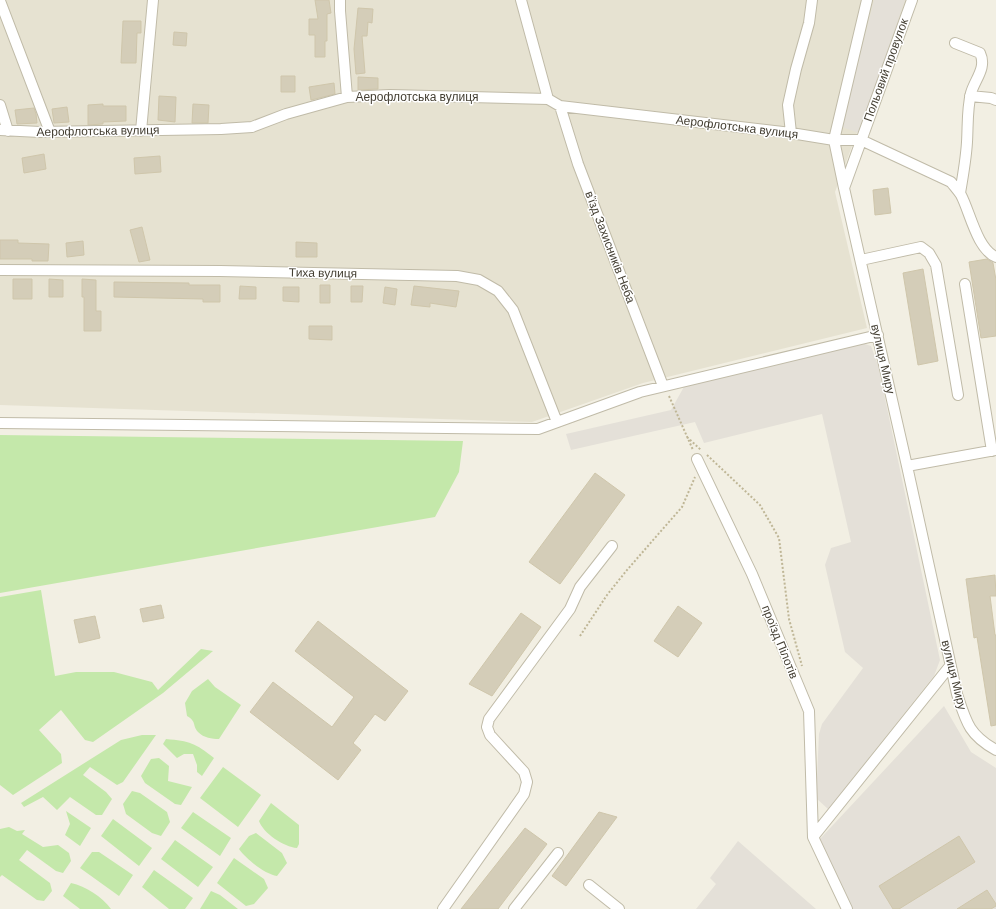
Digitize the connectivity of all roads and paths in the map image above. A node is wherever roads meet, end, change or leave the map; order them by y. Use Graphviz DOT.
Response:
graph roads {
  1 [pos="153,0"];
  2 [pos="340,0"];
  3 [pos="521,0"];
  4 [pos="812,0"];
  5 [pos="867,0"];
  6 [pos="912,0"];
  7 [pos="0,1"];
  8 [pos="955,43"];
  9 [pos="970,96"];
  10 [pos="347,97"];
  11 [pos="548,99"];
  12 [pos="996,100"];
  13 [pos="0,105"];
  14 [pos="560,106"];
  15 [pos="4,130"];
  16 [pos="141,131"];
  17 [pos="50,132"];
  18 [pos="791,133"];
  19 [pos="834,140"];
  20 [pos="861,140"];
  21 [pos="844,188"];
  22 [pos="960,194"];
  23 [pos="996,257"];
  24 [pos="861,260"];
  25 [pos="0,270"];
  26 [pos="964,284"];
  27 [pos="878,335"];
  28 [pos="663,386"];
  29 [pos="958,395"];
  30 [pos="557,422"];
  31 [pos="0,423"];
  32 [pos="687,437"];
  33 [pos="994,450"];
  34 [pos="697,459"];
  35 [pos="907,466"];
  36 [pos="696,476"];
  37 [pos="612,546"];
  38 [pos="580,636"];
  39 [pos="950,666"];
  40 [pos="803,671"];
  41 [pos="996,750"];
  42 [pos="813,837"];
  43 [pos="558,853"];
  44 [pos="589,885"];
  45 [pos="443,909"];
  46 [pos="514,909"];
  47 [pos="619,909"];
  48 [pos="847,909"];
  1 -- 16 [label="street"];
  2 -- 10 [label="street"];
  3 -- 11 [label="street"];
  4 -- 18 [label="street"];
  5 -- 19 [label="street"];
  6 -- 20 [label="street, Польовий провулок"];
  7 -- 17 [label="street"];
  8 -- 9 [label="street"];
  9 -- 12 [label="street"];
  9 -- 22 [label="street"];
  10 -- 11 [label="street, Аерофлотська вулиця"];
  10 -- 16 [label="street, Аерофлотська вулиця"];
  11 -- 14 [label="street, Аерофлотська вулиця"];
  13 -- 15 [label="street"];
  14 -- 18 [label="street, Аерофлотська вулиця"];
  14 -- 28 [label="street, в'їзд Захисників Неба"];
  15 -- 17 [label="street, Аерофлотська вулиця"];
  16 -- 17 [label="street, Аерофлотська вулиця"];
  18 -- 19 [label="street, Аерофлотська вулиця"];
  19 -- 20 [label="street, Аерофлотська вулиця"];
  19 -- 21 [label="street, вулиця Миру"];
  20 -- 21 [label="street"];
  20 -- 22 [label="street"];
  21 -- 24 [label="street, вулиця Миру"];
  22 -- 23 [label="street"];
  24 -- 27 [label="street, вулиця Миру"];
  24 -- 29 [label="street"];
  25 -- 30 [label="street, Тиха вулиця"];
  26 -- 33 [label="street"];
  27 -- 28 [label="street"];
  27 -- 35 [label="street, вулиця Миру"];
  28 -- 30 [label="street"];
  28 -- 32 [label="path"];
  30 -- 31 [label="street"];
  32 -- 34 [label="path"];
  32 -- 40 [label="path"];
  33 -- 35 [label="street"];
  34 -- 42 [label="street, проїзд Пілотів"];
  35 -- 39 [label="street, вулиця Миру"];
  36 -- 38 [label="path"];
  37 -- 45 [label="street"];
  39 -- 41 [label="street, вулиця Миру"];
  39 -- 42 [label="street"];
  42 -- 48 [label="street, проїзд Пілотів"];
  43 -- 46 [label="street"];
  44 -- 47 [label="street"];
}
